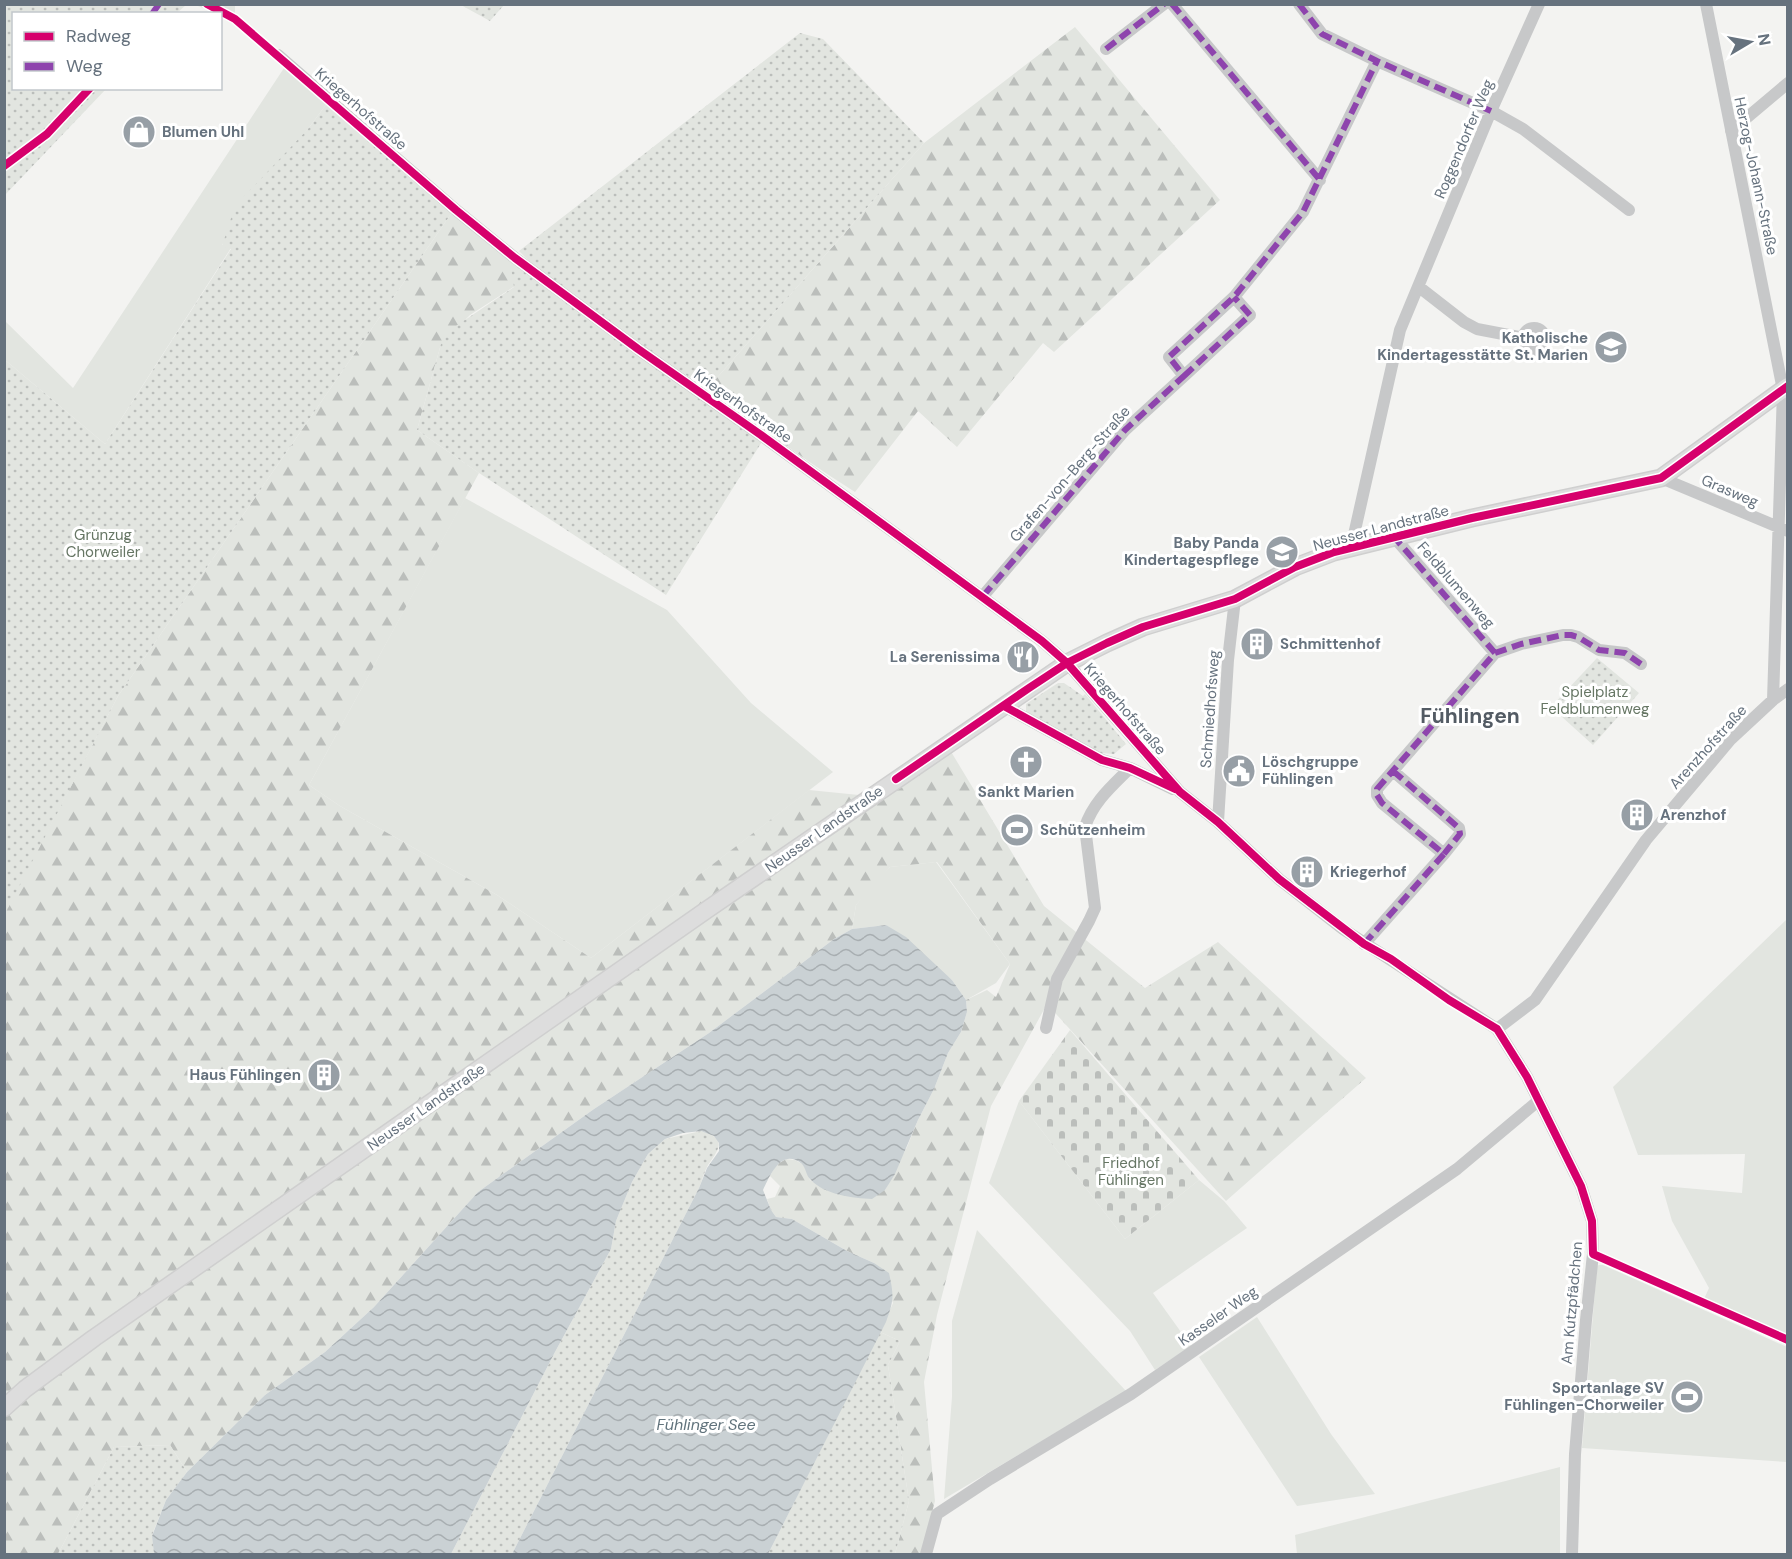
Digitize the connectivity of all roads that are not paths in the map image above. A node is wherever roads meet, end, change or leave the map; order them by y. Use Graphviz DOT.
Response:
graph roads {
  1 [pos="1164,4"];
  2 [pos="1172,4"];
  3 [pos="1299,4"];
  4 [pos="1539,4"];
  5 [pos="1706,4"];
  6 [pos="1106,49"];
  7 [pos="278,55"];
  8 [pos="1377,61"];
  9 [pos="1788,83"];
  10 [pos="1491,111"];
  11 [pos="1731,131"];
  12 [pos="1320,180"];
  13 [pos="1629,210"];
  14 [pos="1419,287"];
  15 [pos="1234,297"];
  16 [pos="1524,338"];
  17 [pos="1184,375"];
  18 [pos="1785,388"];
  19 [pos="1661,478"];
  20 [pos="1782,529"];
  21 [pos="1394,537"];
  22 [pos="1351,548"];
  23 [pos="983,596"];
  24 [pos="1235,599"];
  25 [pos="1495,653"];
  26 [pos="1067,663"];
  27 [pos="1641,664"];
  28 [pos="1788,689"];
  29 [pos="1773,700"];
  30 [pos="1004,706"];
  31 [pos="1130,768"];
  32 [pos="1393,771"];
  33 [pos="1180,792"];
  34 [pos="1218,822"];
  35 [pos="1444,854"];
  36 [pos="1364,944"];
  37 [pos="1046,1028"];
  38 [pos="1497,1029"];
  39 [pos="1538,1101"];
  40 [pos="4,1408"];
  41 [pos="926,1554"];
  42 [pos="1572,1554"];
  1 -- 6 [label="street"];
  2 -- 12 [label="street"];
  3 -- 8 [label="street"];
  4 -- 10 [label="street, Roggendorfer Weg"];
  5 -- 11 [label="street, Herzog-Johann-Straße"];
  7 -- 23 [label="street, Kriegerhofstraße"];
  8 -- 10 [label="street"];
  8 -- 12 [label="street"];
  9 -- 11 [label="street"];
  10 -- 13 [label="street"];
  10 -- 14 [label="street, Roggendorfer Weg"];
  11 -- 18 [label="street, Herzog-Johann-Straße"];
  12 -- 15 [label="street"];
  14 -- 16 [label="street"];
  14 -- 22 [label="street, Roggendorfer Weg"];
  15 -- 17 [label="street"];
  15 -- 17 [label="street, Grafen-von-Berg-Straße"];
  17 -- 23 [label="street, Grafen-von-Berg-Straße"];
  18 -- 19 [label="main road, Neusser Landstraße"];
  18 -- 20 [label="street"];
  19 -- 20 [label="street, Grasweg"];
  19 -- 21 [label="main road, Neusser Landstraße"];
  20 -- 29 [label="street"];
  21 -- 22 [label="main road, Neusser Landstraße"];
  21 -- 25 [label="street, Feldblumenweg"];
  22 -- 24 [label="main road, Neusser Landstraße"];
  23 -- 26 [label="street, Kriegerhofstraße"];
  24 -- 26 [label="main road, Neusser Landstraße"];
  24 -- 34 [label="street, Schmiedhofsweg"];
  25 -- 27 [label="street"];
  25 -- 32 [label="street"];
  26 -- 30 [label="main road, Neusser Landstraße"];
  26 -- 33 [label="street, Kriegerhofstraße"];
  28 -- 29 [label="street, Arenzhofstraße"];
  29 -- 38 [label="street, Arenzhofstraße"];
  30 -- 31 [label="street, Kriegerhofstraße"];
  30 -- 40 [label="main road, Neusser Landstraße"];
  31 -- 33 [label="street, Kriegerhofstraße"];
  31 -- 37 [label="street"];
  32 -- 35 [label="street"];
  32 -- 35 [label="street"];
  33 -- 34 [label="street, Kriegerhofstraße"];
  34 -- 36 [label="street, Kriegerhofstraße"];
  35 -- 36 [label="street"];
  36 -- 38 [label="street, Kriegerhofstraße"];
  38 -- 39 [label="street, Kriegerhofstraße"];
  39 -- 41 [label="street, Kasseler Weg"];
  39 -- 42 [label="street, Am Kutzpfädchen"];
}
